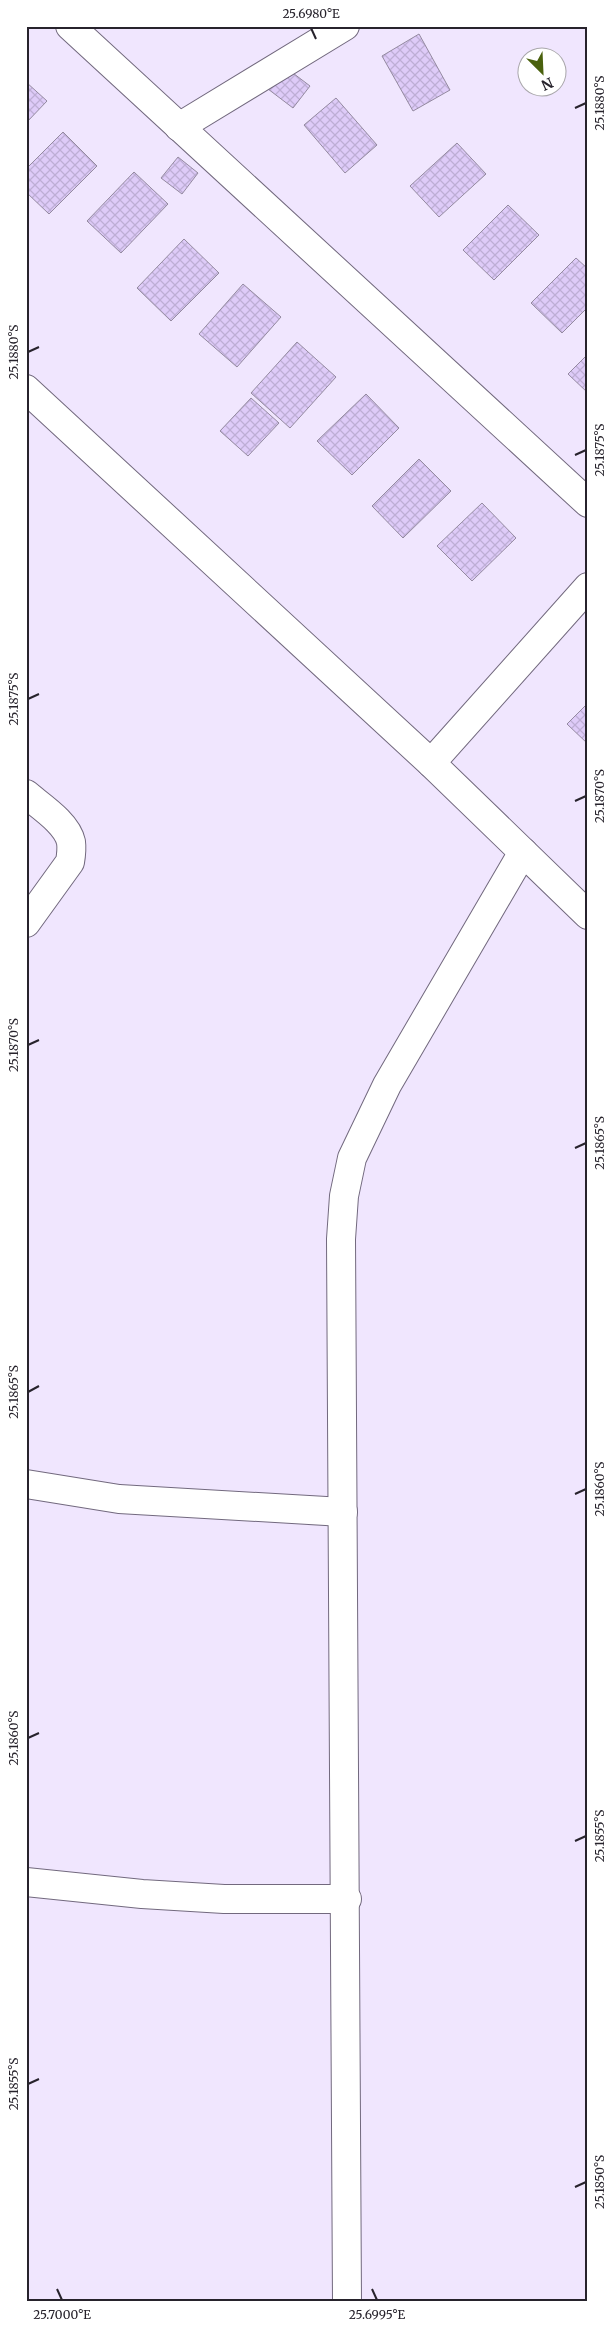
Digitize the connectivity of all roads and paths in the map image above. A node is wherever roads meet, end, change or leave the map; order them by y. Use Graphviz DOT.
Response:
graph roads {
  1 [pos="70,26"];
  2 [pos="345,26"];
  3 [pos="179,127"];
  4 [pos="26,389"];
  5 [pos="588,503"];
  6 [pos="588,587"];
  7 [pos="431,763"];
  8 [pos="26,794"];
  9 [pos="523,852"];
  10 [pos="588,915"];
  11 [pos="26,923"];
  12 [pos="26,1484"];
  13 [pos="344,1512"];
  14 [pos="26,1882"];
  15 [pos="347,1899"];
  16 [pos="347,2302"];
  1 -- 3 [label="street"];
  2 -- 3 [label="street"];
  3 -- 5 [label="street"];
  4 -- 7 [label="street"];
  6 -- 7 [label="street"];
  7 -- 9 [label="street"];
  8 -- 11 [label="street"];
  9 -- 10 [label="street"];
  9 -- 13 [label="street"];
  12 -- 13 [label="street"];
  13 -- 15 [label="street"];
  14 -- 15 [label="street"];
  15 -- 16 [label="street"];
}
